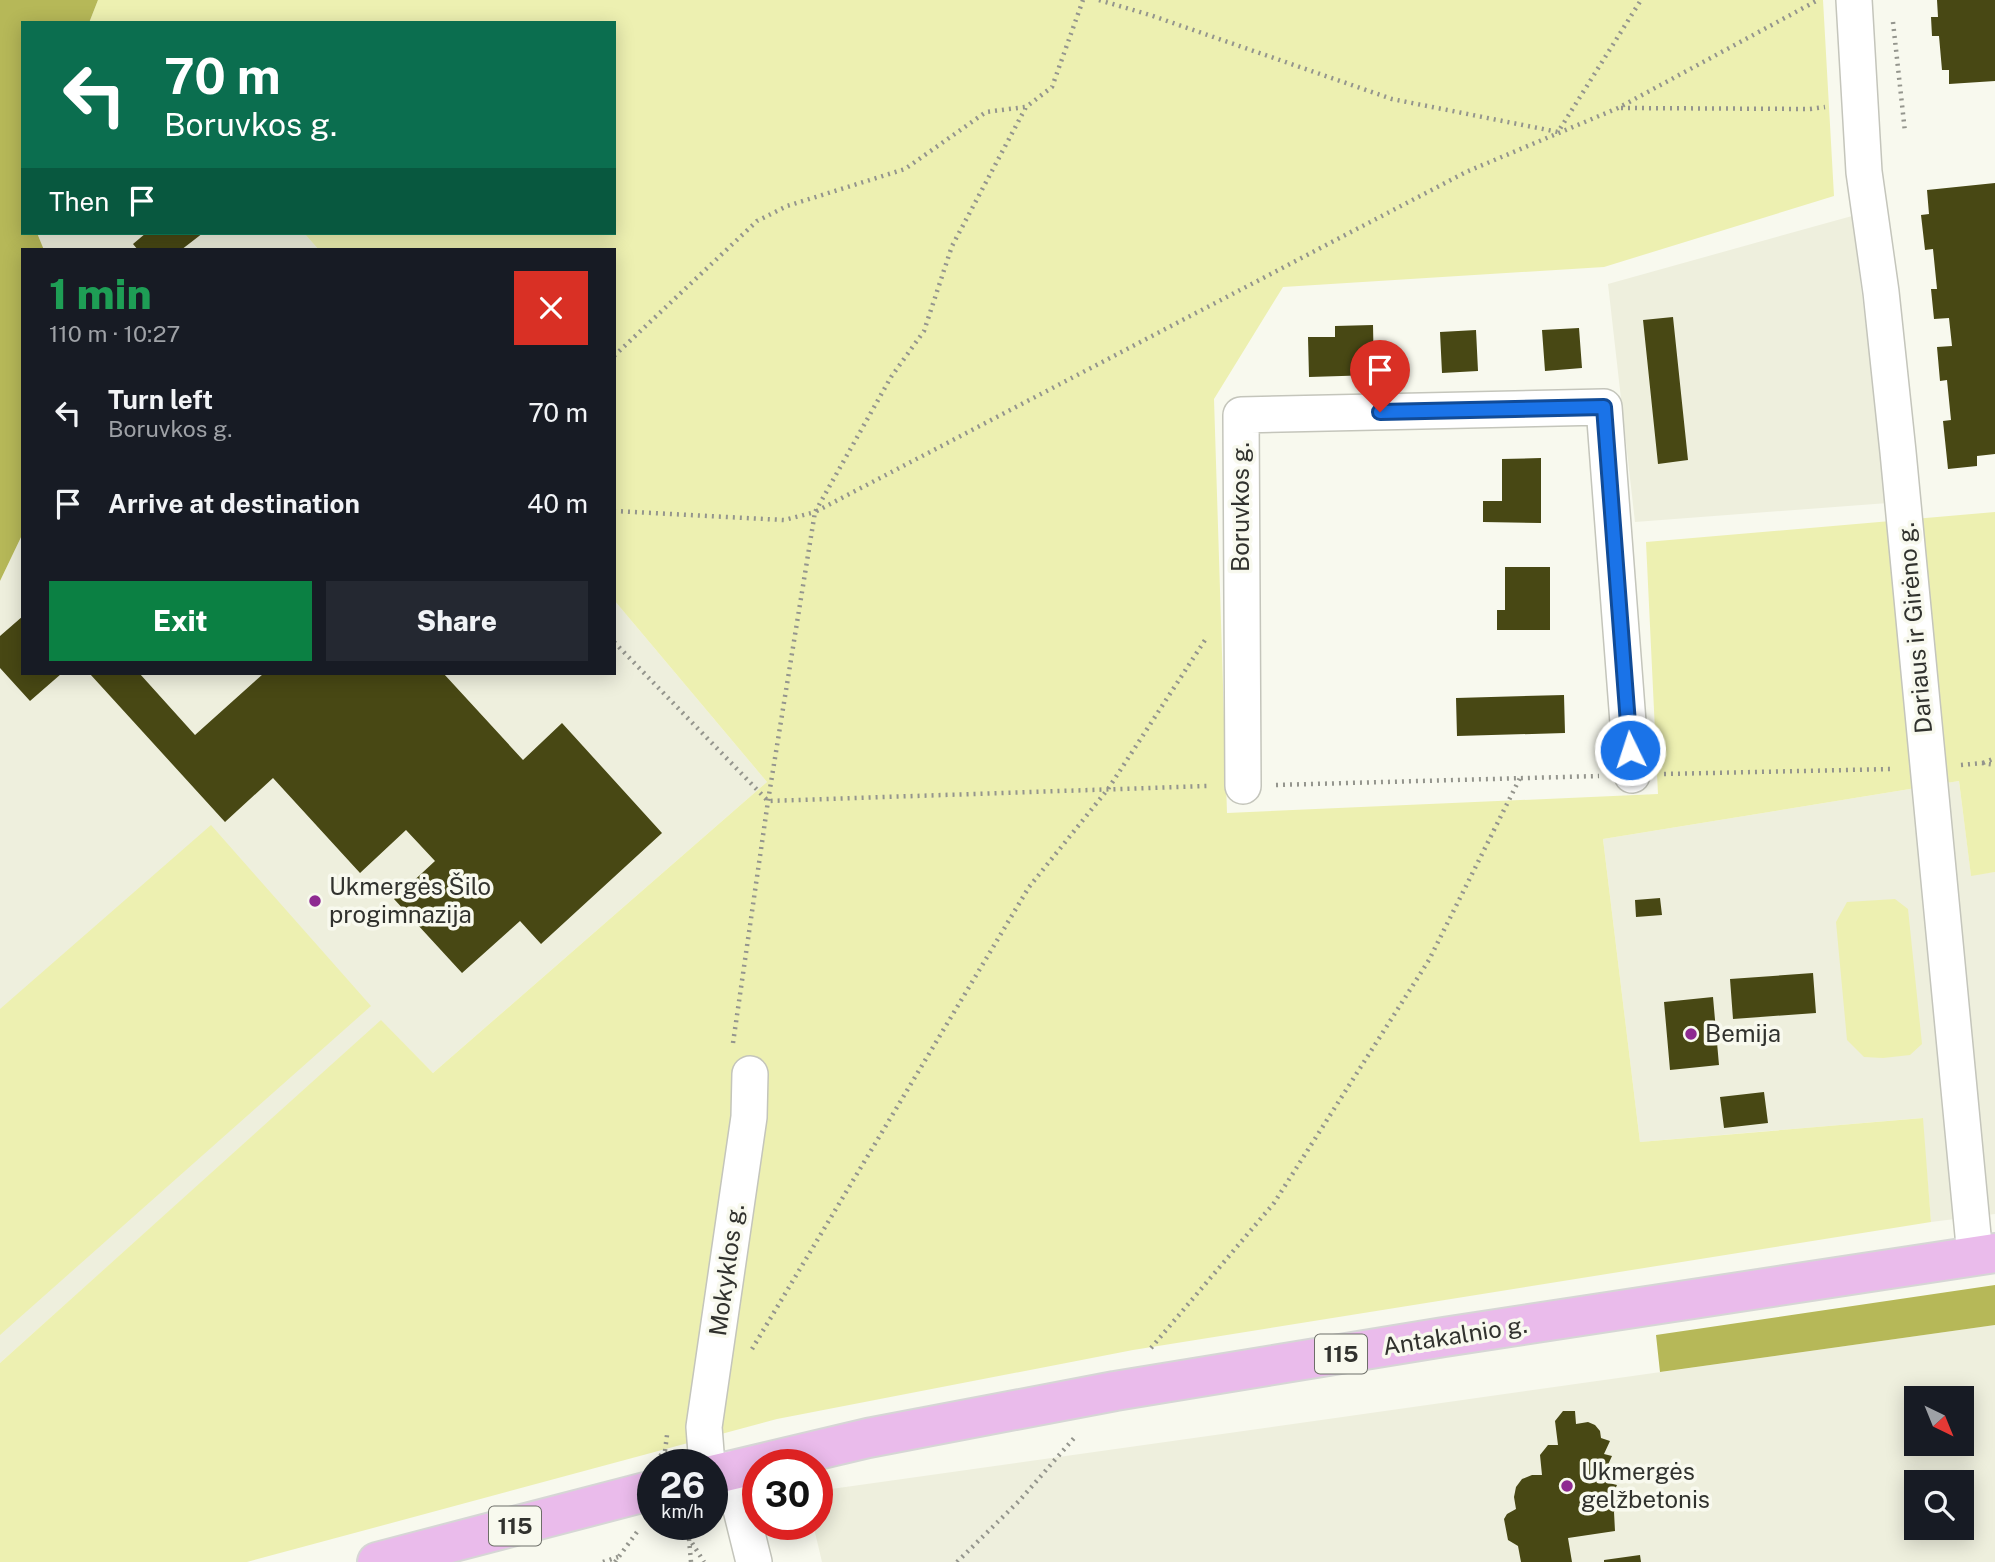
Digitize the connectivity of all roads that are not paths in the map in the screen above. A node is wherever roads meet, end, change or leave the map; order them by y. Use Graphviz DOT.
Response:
graph roads {
  1 [pos="1854,0"];
  2 [pos="1632,775"];
  3 [pos="1242,786"];
  4 [pos="741,1065"];
  5 [pos="1985,1255"];
  6 [pos="711,1449"];
  7 [pos="728,1468"];
  8 [pos="637,1481"];
  9 [pos="728,1497"];
  10 [pos="376,1562"];
  11 [pos="754,1562"];
  1 -- 5 [label="street, Dariaus ir Girėno g."];
  2 -- 3 [label="street, Boruvkos g."];
  4 -- 6 [label="street, Mokyklos g."];
  5 -- 7 [label="main road, Antakalnio g. / 115"];
  8 -- 10 [label="main road, 115"];
  9 -- 11 [label="street, Mokyklos g."];
}
